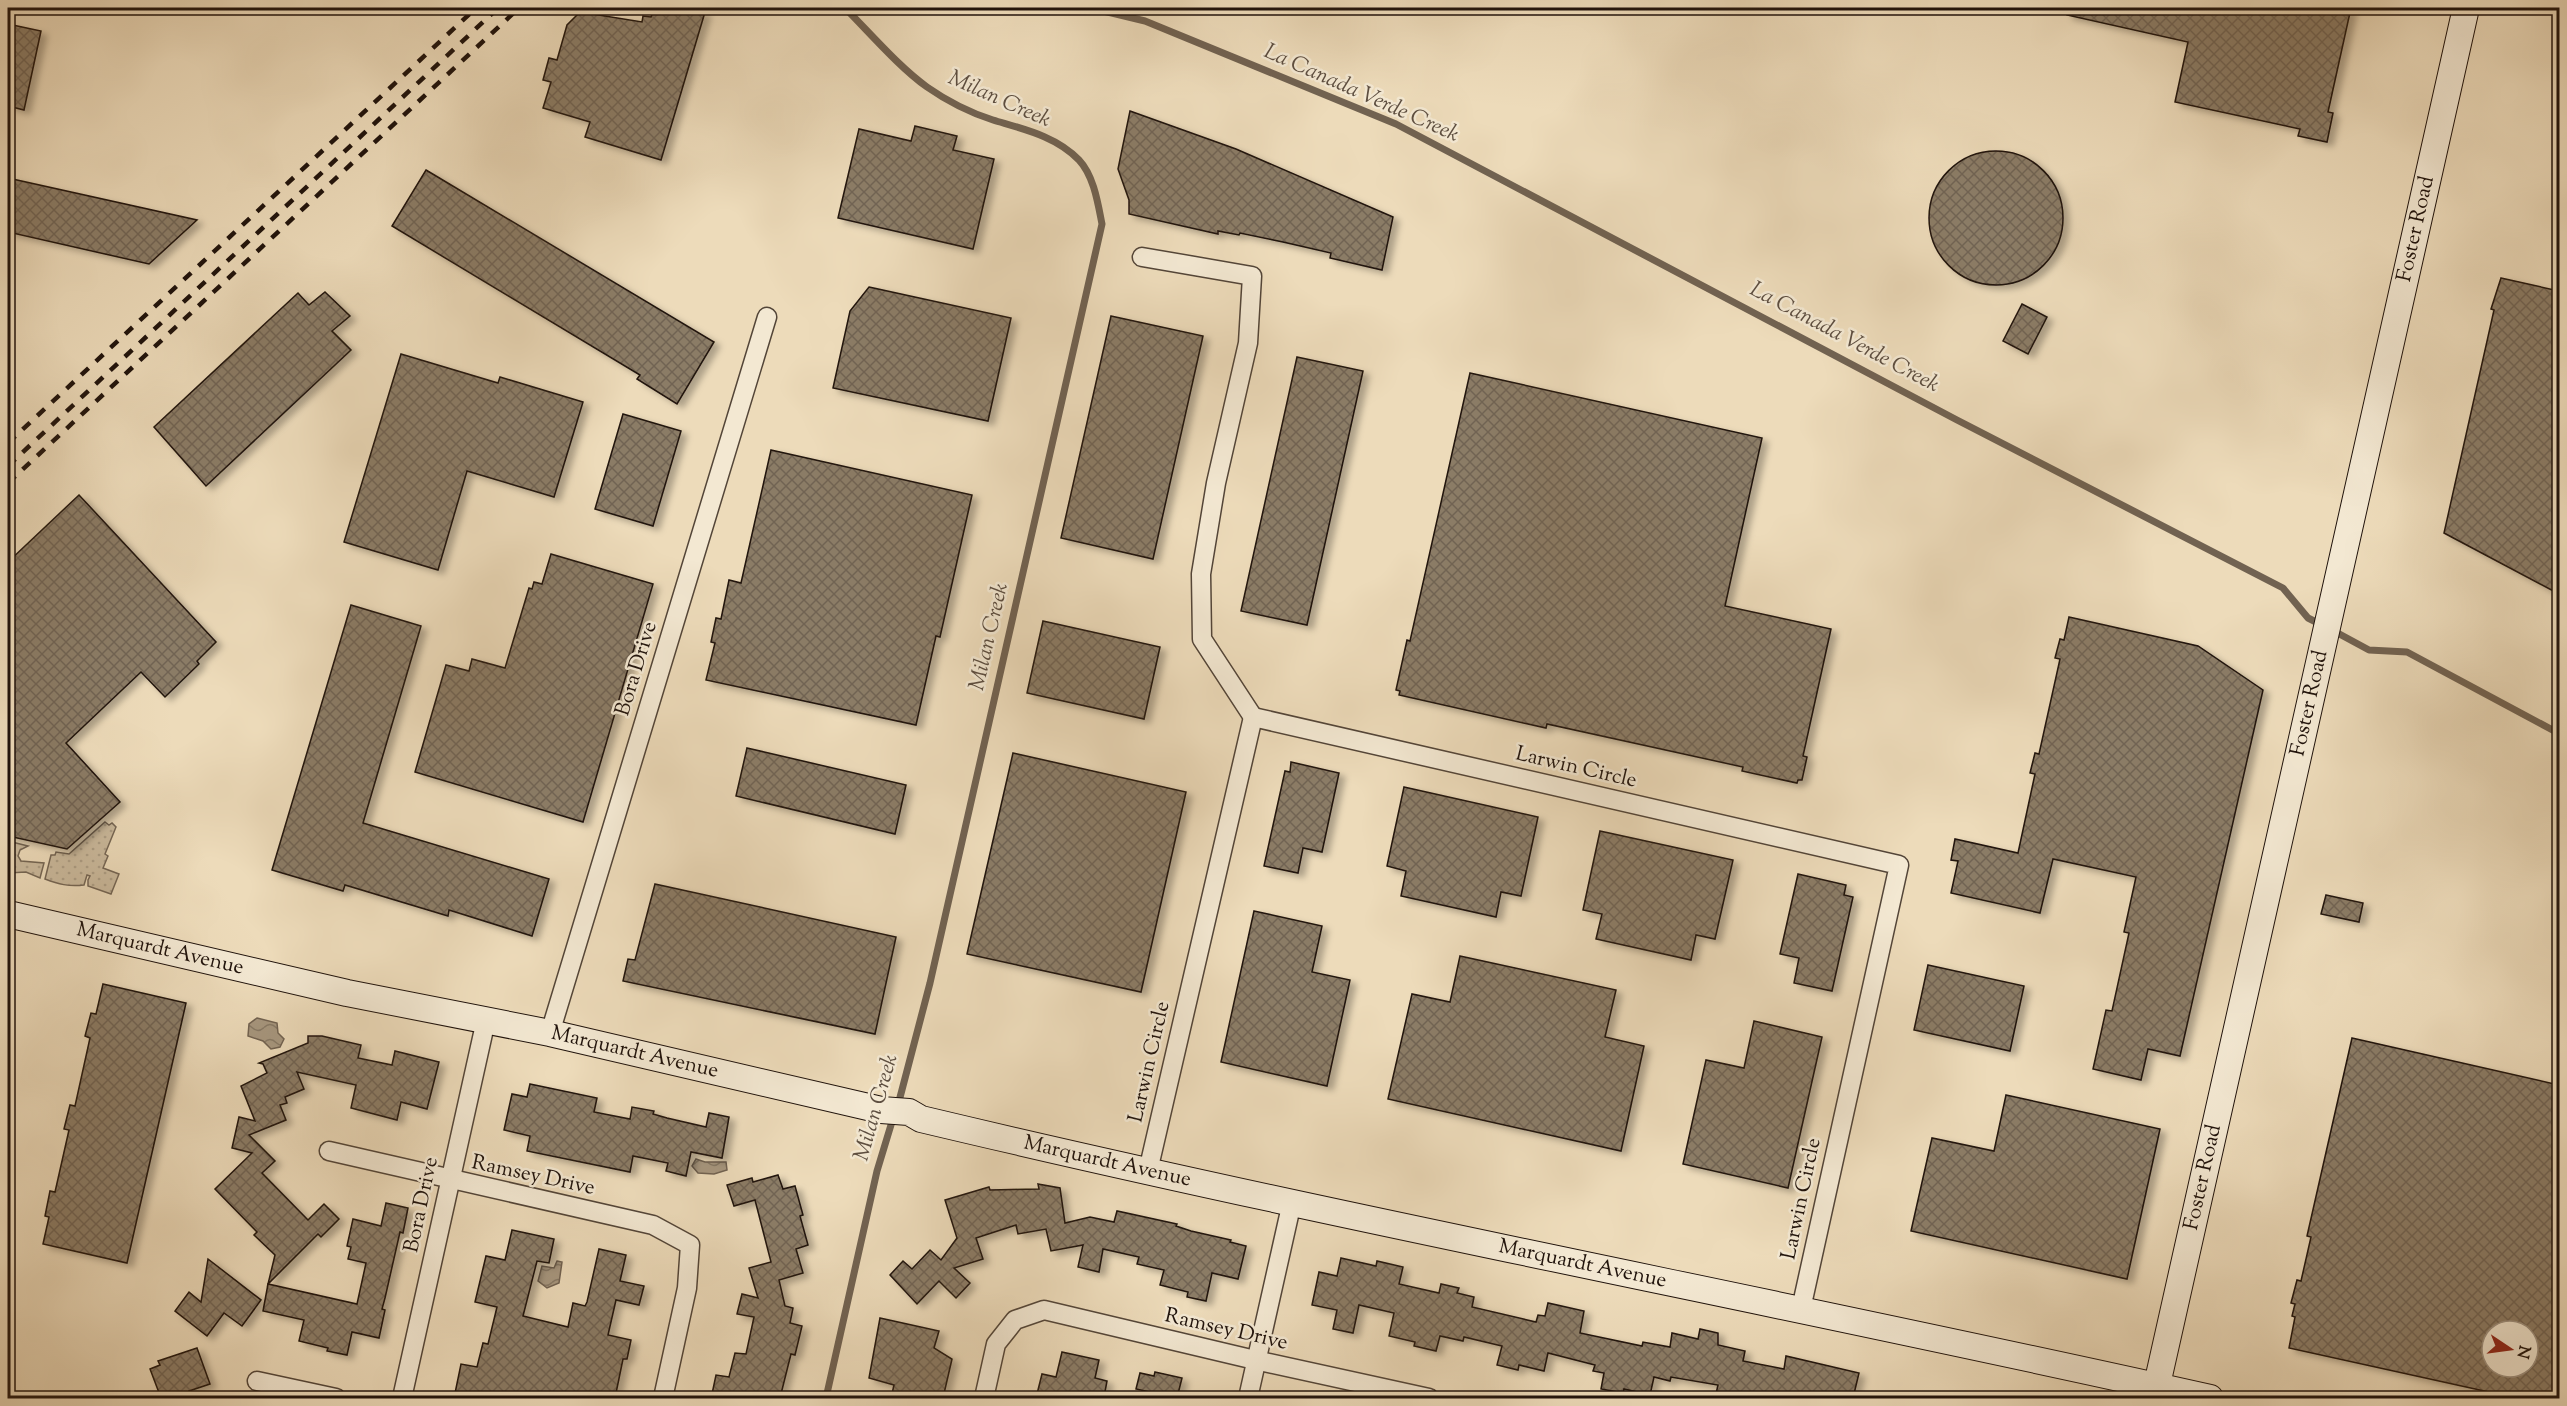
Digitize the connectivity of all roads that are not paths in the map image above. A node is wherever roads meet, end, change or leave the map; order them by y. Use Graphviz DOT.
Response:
graph roads {
  1 [pos="2466,8"];
  2 [pos="1142,257"];
  3 [pos="767,317"];
  4 [pos="1253,717"];
  5 [pos="8,914"];
  6 [pos="486,1020"];
  7 [pos="550,1033"];
  8 [pos="329,1151"];
  9 [pos="1148,1171"];
  10 [pos="450,1181"];
  11 [pos="1292,1202"];
  12 [pos="1801,1309"];
  13 [pos="1255,1360"];
  14 [pos="257,1381"];
  15 [pos="2155,1392"];
  16 [pos="336,1398"];
  17 [pos="402,1398"];
  18 [pos="663,1398"];
  19 [pos="984,1398"];
  20 [pos="1248,1398"];
  21 [pos="1429,1398"];
  22 [pos="2210,1398"];
  1 -- 15 [label="street, Foster Road"];
  2 -- 4 [label="street"];
  3 -- 7 [label="street, Bora Drive"];
  4 -- 9 [label="street, Larwin Circle"];
  4 -- 12 [label="street, Larwin Circle"];
  5 -- 6 [label="street, Marquardt Avenue"];
  6 -- 7 [label="street, Marquardt Avenue"];
  6 -- 10 [label="street, Bora Drive"];
  7 -- 9 [label="street, Marquardt Avenue"];
  8 -- 10 [label="street, Ramsey Drive"];
  9 -- 11 [label="street, Marquardt Avenue"];
  10 -- 17 [label="street, Bora Drive"];
  10 -- 18 [label="street, Ramsey Drive"];
  11 -- 12 [label="street, Marquardt Avenue"];
  11 -- 13 [label="street"];
  12 -- 15 [label="street, Marquardt Avenue"];
  13 -- 19 [label="street, Ramsey Drive"];
  13 -- 20 [label="street"];
  13 -- 21 [label="street, Ramsey Drive"];
  14 -- 16 [label="street"];
  15 -- 22 [label="street, Marquardt Avenue"];
}
